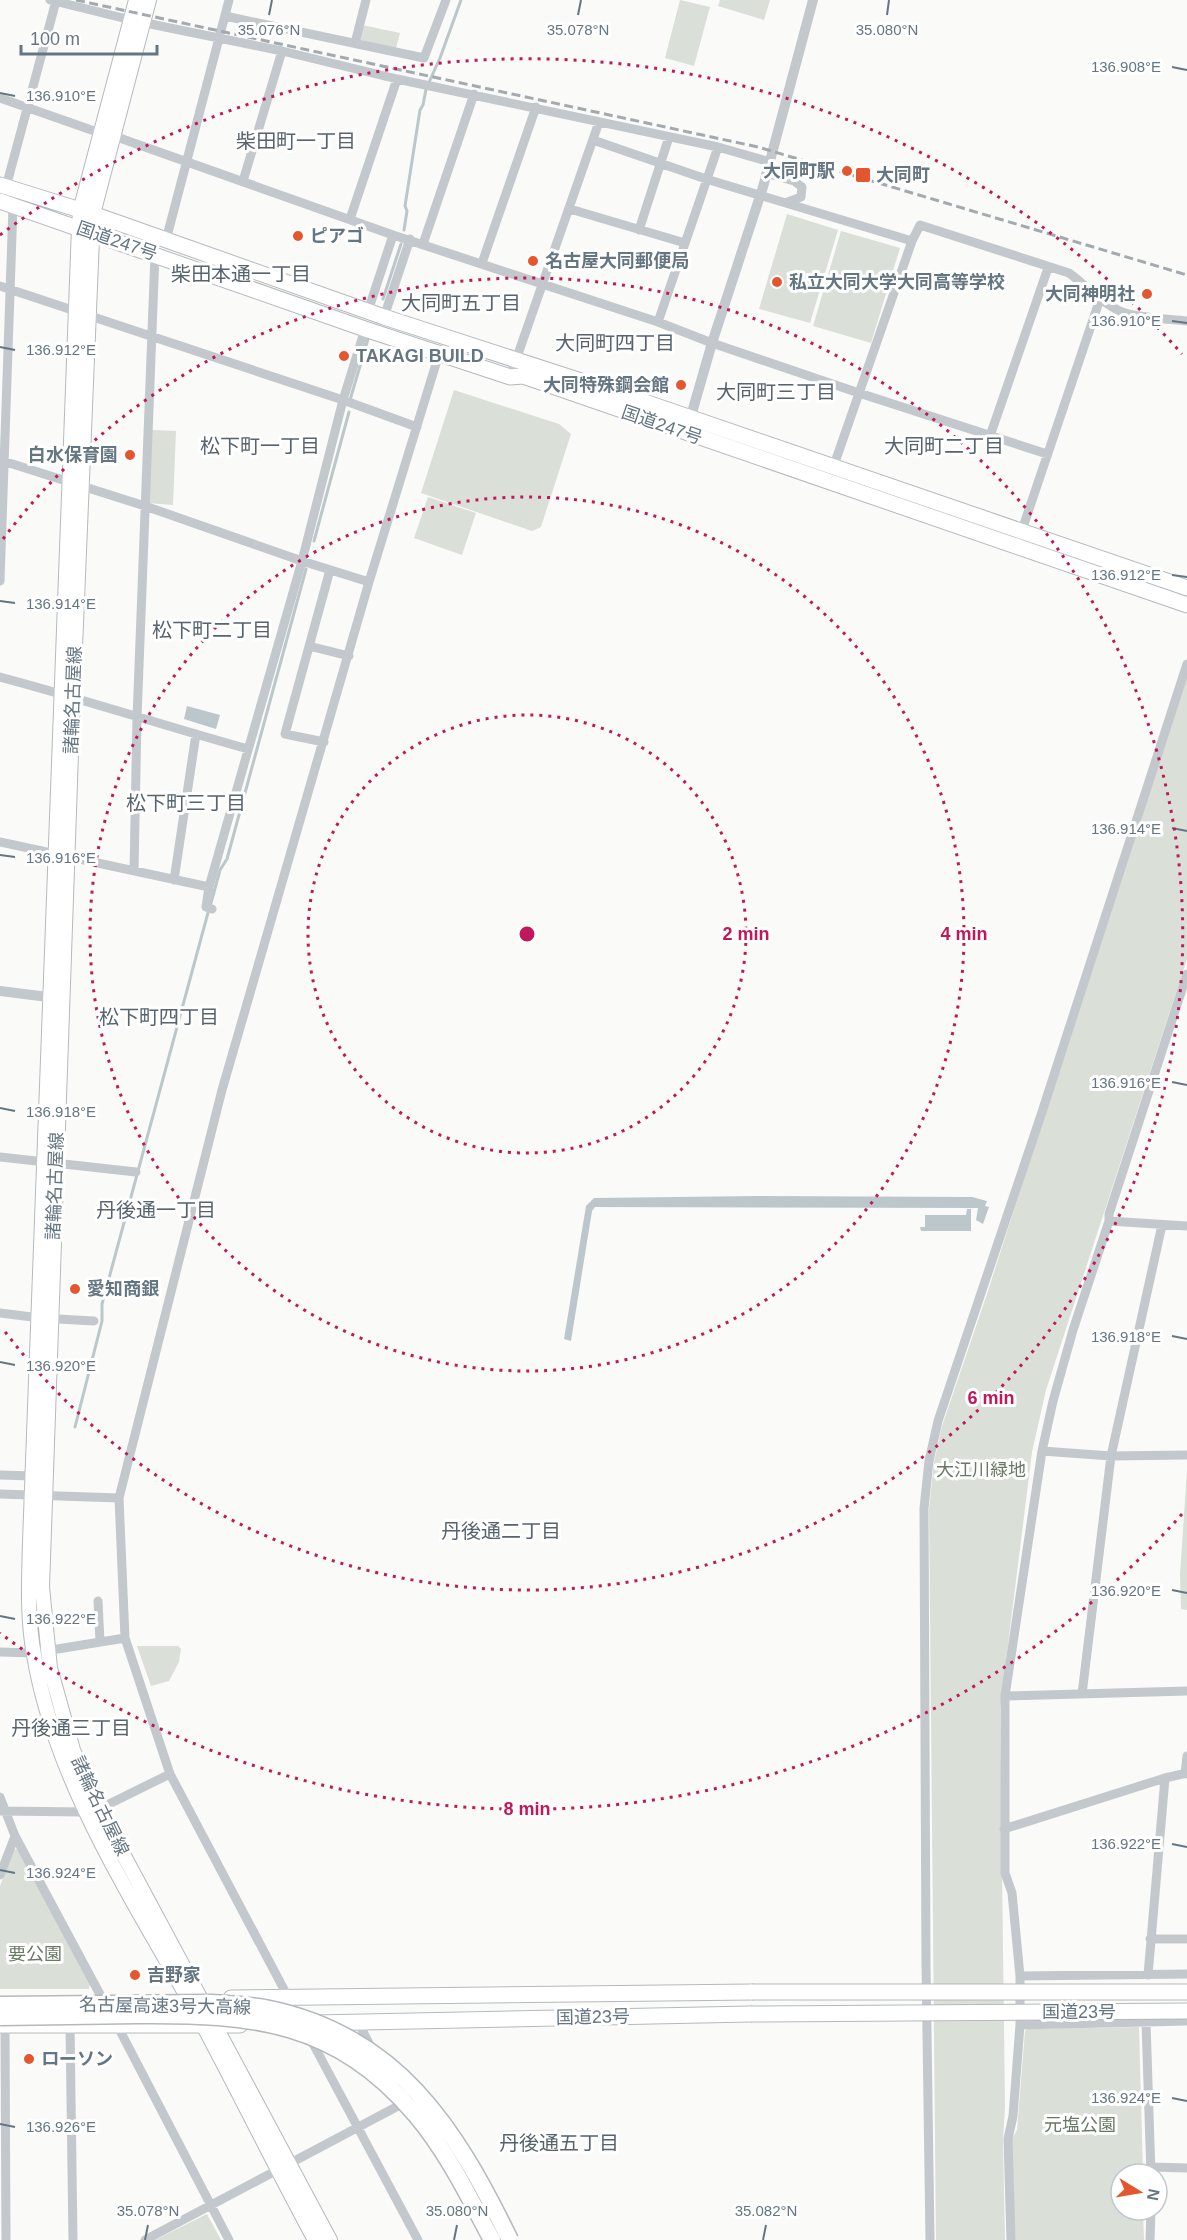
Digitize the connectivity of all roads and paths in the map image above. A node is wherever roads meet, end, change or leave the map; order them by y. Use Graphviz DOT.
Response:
graph roads {
  1 [pos="136,0"];
  2 [pos="149,0"];
  3 [pos="229,0"];
  4 [pos="366,0"];
  5 [pos="446,0"];
  6 [pos="813,0"];
  7 [pos="53,1"];
  8 [pos="225,16"];
  9 [pos="137,21"];
  10 [pos="219,39"];
  11 [pos="355,44"];
  12 [pos="282,51"];
  13 [pos="397,78"];
  14 [pos="474,94"];
  15 [pos="0,98"];
  16 [pos="28,107"];
  17 [pos="536,107"];
  18 [pos="599,122"];
  19 [pos="107,135"];
  20 [pos="669,137"];
  21 [pos="593,140"];
  22 [pos="718,147"];
  23 [pos="186,161"];
  24 [pos="770,162"];
  25 [pos="661,164"];
  26 [pos="766,173"];
  27 [pos="706,179"];
  28 [pos="243,181"];
  29 [pos="5,195"];
  30 [pos="760,195"];
  31 [pos="786,202"];
  32 [pos="570,209"];
  33 [pos="87,213"];
  34 [pos="350,219"];
  35 [pos="86,230"];
  36 [pos="639,230"];
  37 [pos="393,235"];
  38 [pos="410,239"];
  39 [pos="166,240"];
  40 [pos="912,241"];
  41 [pos="685,243"];
  42 [pos="423,244"];
  43 [pos="155,254"];
  44 [pos="482,263"];
  45 [pos="1048,268"];
  46 [pos="544,284"];
  47 [pos="0,286"];
  48 [pos="11,290"];
  49 [pos="1100,299"];
  50 [pos="75,311"];
  51 [pos="368,311"];
  52 [pos="89,316"];
  53 [pos="384,316"];
  54 [pos="1187,321"];
  55 [pos="658,322"];
  56 [pos="364,329"];
  57 [pos="153,336"];
  58 [pos="712,343"];
  59 [pos="439,354"];
  60 [pos="516,358"];
  61 [pos="510,377"];
  62 [pos="859,393"];
  63 [pos="343,400"];
  64 [pos="690,418"];
  65 [pos="417,427"];
  66 [pos="686,433"];
  67 [pos="990,436"];
  68 [pos="1047,454"];
  69 [pos="2,460"];
  70 [pos="833,468"];
  71 [pos="75,484"];
  72 [pos="145,506"];
  73 [pos="1019,539"];
  74 [pos="302,561"];
  75 [pos="330,570"];
  76 [pos="0,581"];
  77 [pos="369,582"];
  78 [pos="1187,588"];
  79 [pos="1187,605"];
  80 [pos="309,646"];
  81 [pos="349,656"];
  82 [pos="1187,664"];
  83 [pos="0,677"];
  84 [pos="66,695"];
  85 [pos="137,718"];
  86 [pos="196,734"];
  87 [pos="324,742"];
  88 [pos="248,749"];
  89 [pos="0,842"];
  90 [pos="60,855"];
  91 [pos="134,871"];
  92 [pos="174,880"];
  93 [pos="209,887"];
  94 [pos="210,908"];
  95 [pos="1187,974"];
  96 [pos="0,991"];
  97 [pos="56,998"];
  98 [pos="0,1157"];
  99 [pos="50,1163"];
  100 [pos="136,1172"];
  101 [pos="1109,1221"];
  102 [pos="1162,1225"];
  103 [pos="1187,1226"];
  104 [pos="0,1313"];
  105 [pos="45,1318"];
  106 [pos="94,1321"];
  107 [pos="1042,1451"];
  108 [pos="1187,1455"];
  109 [pos="1111,1456"];
  110 [pos="0,1475"];
  111 [pos="33,1476"];
  112 [pos="0,1494"];
  113 [pos="39,1497"];
  114 [pos="119,1498"];
  115 [pos="98,1600"];
  116 [pos="125,1638"];
  117 [pos="100,1642"];
  118 [pos="48,1650"];
  119 [pos="0,1652"];
  120 [pos="33,1653"];
  121 [pos="1187,1691"];
  122 [pos="1082,1694"];
  123 [pos="1005,1696"];
  124 [pos="1187,1756"];
  125 [pos="1186,1773"];
  126 [pos="170,1774"];
  127 [pos="1165,1778"];
  128 [pos="0,1797"];
  129 [pos="99,1808"];
  130 [pos="2,1811"];
  131 [pos="86,1812"];
  132 [pos="1004,1829"];
  133 [pos="15,1836"];
  134 [pos="0,1875"];
  135 [pos="1150,1939"];
  136 [pos="1187,1939"];
  137 [pos="1187,1974"];
  138 [pos="1148,1975"];
  139 [pos="1020,1976"];
  140 [pos="1187,1992"];
  141 [pos="288,1997"];
  142 [pos="194,1998"];
  143 [pos="103,2000"];
  144 [pos="0,2004"];
  145 [pos="1187,2011"];
  146 [pos="2,2022"];
  147 [pos="358,2022"];
  148 [pos="1187,2022"];
  149 [pos="302,2023"];
  150 [pos="1146,2023"];
  151 [pos="70,2025"];
  152 [pos="117,2025"];
  153 [pos="1020,2025"];
  154 [pos="210,2026"];
  155 [pos="400,2106"];
  156 [pos="358,2128"];
  157 [pos="1151,2162"];
  158 [pos="284,2167"];
  159 [pos="1187,2168"];
  160 [pos="1169,2170"];
  161 [pos="210,2204"];
  162 [pos="1151,2222"];
  163 [pos="487,2239"];
  164 [pos="6,2240"];
  165 [pos="73,2240"];
  166 [pos="145,2240"];
  167 [pos="229,2240"];
  168 [pos="315,2240"];
  169 [pos="330,2240"];
  170 [pos="418,2240"];
  171 [pos="510,2240"];
  172 [pos="930,2240"];
  173 [pos="1011,2240"];
  174 [pos="1150,2240"];
  1 -- 9 [label="main road, 諸輪名古屋線"];
  2 -- 9 [label="main road, 諸輪名古屋線"];
  3 -- 8 [label="street"];
  4 -- 11 [label="street"];
  5 -- 11 [label="street"];
  6 -- 24 [label="street"];
  7 -- 9 [label="street"];
  7 -- 16 [label="street"];
  8 -- 10 [label="street"];
  8 -- 11 [label="street"];
  9 -- 10 [label="street"];
  9 -- 19 [label="main road, 諸輪名古屋線"];
  10 -- 12 [label="street"];
  10 -- 23 [label="street"];
  12 -- 13 [label="street"];
  12 -- 28 [label="street"];
  13 -- 14 [label="street"];
  13 -- 34 [label="street"];
  14 -- 17 [label="street"];
  14 -- 42 [label="street"];
  15 -- 16 [label="street"];
  16 -- 19 [label="street"];
  16 -- 29 [label="street"];
  17 -- 18 [label="street"];
  17 -- 44 [label="street"];
  18 -- 20 [label="street"];
  18 -- 21 [label="street"];
  19 -- 23 [label="street"];
  19 -- 33 [label="main road, 諸輪名古屋線"];
  20 -- 22 [label="street"];
  20 -- 25 [label="street"];
  21 -- 25 [label="street"];
  21 -- 32 [label="street"];
  22 -- 24 [label="street"];
  22 -- 27 [label="street"];
  23 -- 28 [label="street"];
  23 -- 39 [label="street"];
  24 -- 26 [label="street"];
  25 -- 27 [label="street"];
  25 -- 36 [label="street"];
  26 -- 30 [label="street"];
  26 -- 31 [label="street"];
  27 -- 30 [label="street"];
  27 -- 41 [label="street"];
  28 -- 34 [label="street"];
  29 -- 33 [label="highway, 国道247号"];
  29 -- 35 [label="highway, 国道247号"];
  29 -- 48 [label="street"];
  30 -- 31 [label="street"];
  30 -- 58 [label="street"];
  31 -- 40 [label="street"];
  32 -- 36 [label="street"];
  32 -- 46 [label="street"];
  33 -- 35 [label="main road, 諸輪名古屋線"];
  33 -- 39 [label="highway, 国道247号"];
  34 -- 37 [label="street"];
  35 -- 43 [label="highway, 国道247号"];
  35 -- 50 [label="main road, 諸輪名古屋線"];
  35 -- 52 [label="main road, 諸輪名古屋線"];
  36 -- 41 [label="street"];
  37 -- 38 [label="street"];
  37 -- 51 [label="street"];
  38 -- 42 [label="street"];
  38 -- 53 [label="street"];
  39 -- 51 [label="highway, 国道247号"];
  40 -- 45 [label="street"];
  40 -- 62 [label="street"];
  41 -- 55 [label="street"];
  42 -- 44 [label="street"];
  43 -- 56 [label="highway, 国道247号"];
  43 -- 57 [label="street"];
  44 -- 46 [label="street"];
  45 -- 49 [label="street"];
  45 -- 67 [label="street"];
  46 -- 55 [label="street"];
  46 -- 60 [label="street"];
  47 -- 48 [label="street"];
  48 -- 50 [label="street"];
  48 -- 69 [label="street"];
  49 -- 54 [label="street"];
  49 -- 68 [label="street"];
  50 -- 52 [label="street"];
  50 -- 71 [label="main road, 諸輪名古屋線"];
  51 -- 53 [label="highway, 国道247号"];
  52 -- 57 [label="street"];
  52 -- 71 [label="main road, 諸輪名古屋線"];
  53 -- 60 [label="highway, 国道247号"];
  55 -- 58 [label="street"];
  56 -- 59 [label="highway, 国道247号"];
  56 -- 63 [label="street"];
  57 -- 63 [label="street"];
  57 -- 72 [label="street"];
  58 -- 62 [label="street"];
  58 -- 64 [label="street"];
  59 -- 61 [label="highway, 国道247号"];
  59 -- 65 [label="street"];
  60 -- 61 [label="street"];
  60 -- 64 [label="highway, 国道247号"];
  61 -- 66 [label="highway, 国道247号"];
  62 -- 67 [label="street"];
  62 -- 70 [label="street"];
  63 -- 65 [label="street"];
  63 -- 74 [label="street"];
  64 -- 66 [label="street"];
  64 -- 70 [label="highway, 国道247号"];
  65 -- 77 [label="street"];
  66 -- 73 [label="highway, 国道247号"];
  67 -- 68 [label="street"];
  68 -- 73 [label="street"];
  69 -- 71 [label="street"];
  69 -- 76 [label="street"];
  70 -- 73 [label="highway, 国道247号"];
  71 -- 72 [label="street"];
  71 -- 84 [label="main road, 諸輪名古屋線"];
  72 -- 74 [label="street"];
  72 -- 85 [label="street"];
  73 -- 78 [label="highway, 国道247号"];
  73 -- 79 [label="highway, 国道247号"];
  74 -- 75 [label="street"];
  74 -- 88 [label="street"];
  75 -- 77 [label="street"];
  75 -- 80 [label="street"];
  77 -- 81 [label="street"];
  80 -- 81 [label="street"];
  80 -- 87 [label="street"];
  81 -- 87 [label="street"];
  82 -- 172 [label="street"];
  83 -- 84 [label="street"];
  84 -- 85 [label="street"];
  84 -- 90 [label="main road, 諸輪名古屋線"];
  85 -- 86 [label="street"];
  85 -- 91 [label="street"];
  86 -- 88 [label="street"];
  86 -- 92 [label="street"];
  87 -- 114 [label="street"];
  88 -- 93 [label="street"];
  89 -- 90 [label="street"];
  90 -- 91 [label="street"];
  90 -- 97 [label="main road, 諸輪名古屋線"];
  91 -- 92 [label="street"];
  92 -- 93 [label="street"];
  93 -- 94 [label="street"];
  95 -- 101 [label="street"];
  96 -- 97 [label="street"];
  97 -- 99 [label="main road, 諸輪名古屋線"];
  98 -- 99 [label="street"];
  99 -- 100 [label="street"];
  99 -- 105 [label="main road, 諸輪名古屋線"];
  101 -- 102 [label="street"];
  101 -- 107 [label="street"];
  102 -- 103 [label="street"];
  102 -- 109 [label="street"];
  104 -- 105 [label="street"];
  105 -- 106 [label="street"];
  105 -- 111 [label="main road, 諸輪名古屋線"];
  105 -- 113 [label="main road, 諸輪名古屋線"];
  107 -- 109 [label="street"];
  107 -- 123 [label="street"];
  108 -- 109 [label="street"];
  109 -- 122 [label="street"];
  110 -- 111 [label="street"];
  111 -- 113 [label="main road, 諸輪名古屋線"];
  112 -- 113 [label="street"];
  113 -- 114 [label="street"];
  113 -- 118 [label="main road, 諸輪名古屋線"];
  113 -- 120 [label="main road, 諸輪名古屋線"];
  114 -- 116 [label="street"];
  115 -- 117 [label="street"];
  116 -- 117 [label="street"];
  116 -- 126 [label="street"];
  117 -- 118 [label="street"];
  118 -- 120 [label="street"];
  118 -- 129 [label="main road, 諸輪名古屋線"];
  119 -- 120 [label="street"];
  120 -- 131 [label="main road, 諸輪名古屋線"];
  121 -- 122 [label="street"];
  122 -- 123 [label="street"];
  123 -- 132 [label="street"];
  124 -- 125 [label="street"];
  125 -- 127 [label="street"];
  126 -- 129 [label="street"];
  126 -- 141 [label="street"];
  127 -- 132 [label="street"];
  127 -- 135 [label="street"];
  128 -- 130 [label="street"];
  129 -- 131 [label="street"];
  129 -- 142 [label="main road, 諸輪名古屋線"];
  130 -- 131 [label="street"];
  130 -- 133 [label="street"];
  131 -- 142 [label="main road, 諸輪名古屋線"];
  132 -- 139 [label="street"];
  133 -- 134 [label="street"];
  133 -- 143 [label="street"];
  135 -- 136 [label="street"];
  135 -- 138 [label="street"];
  137 -- 138 [label="street"];
  138 -- 139 [label="street"];
  139 -- 153 [label="street"];
  140 -- 141 [label="highway, 国道23号, bridge"];
  141 -- 142 [label="highway, 国道23号"];
  142 -- 143 [label="highway, 国道23号"];
  142 -- 154 [label="main road, 諸輪名古屋線"];
  143 -- 144 [label="highway, 国道23号"];
  144 -- 171 [label="highway, 名古屋高速3号大高線, bridge"];
  145 -- 147 [label="highway, 国道23号, bridge"];
  146 -- 151 [label="highway, 国道23号"];
  146 -- 163 [label="highway, 名古屋高速3号大高線, bridge"];
  146 -- 164 [label="street"];
  147 -- 149 [label="highway, 国道23号"];
  147 -- 155 [label="street"];
  148 -- 150 [label="street"];
  149 -- 154 [label="highway, 国道23号"];
  149 -- 156 [label="street"];
  150 -- 153 [label="street"];
  150 -- 157 [label="street"];
  151 -- 152 [label="highway, 国道23号"];
  151 -- 165 [label="street"];
  152 -- 154 [label="highway, 国道23号"];
  152 -- 161 [label="street"];
  153 -- 173 [label="street"];
  154 -- 158 [label="main road, 諸輪名古屋線"];
  155 -- 156 [label="street"];
  155 -- 163 [label="street"];
  156 -- 158 [label="street"];
  156 -- 170 [label="street"];
  158 -- 161 [label="street"];
  158 -- 168 [label="main road, 諸輪名古屋線"];
  158 -- 169 [label="main road, 諸輪名古屋線"];
  159 -- 160 [label="street"];
  161 -- 166 [label="street"];
  161 -- 167 [label="street"];
  162 -- 174 [label="street"];
}
